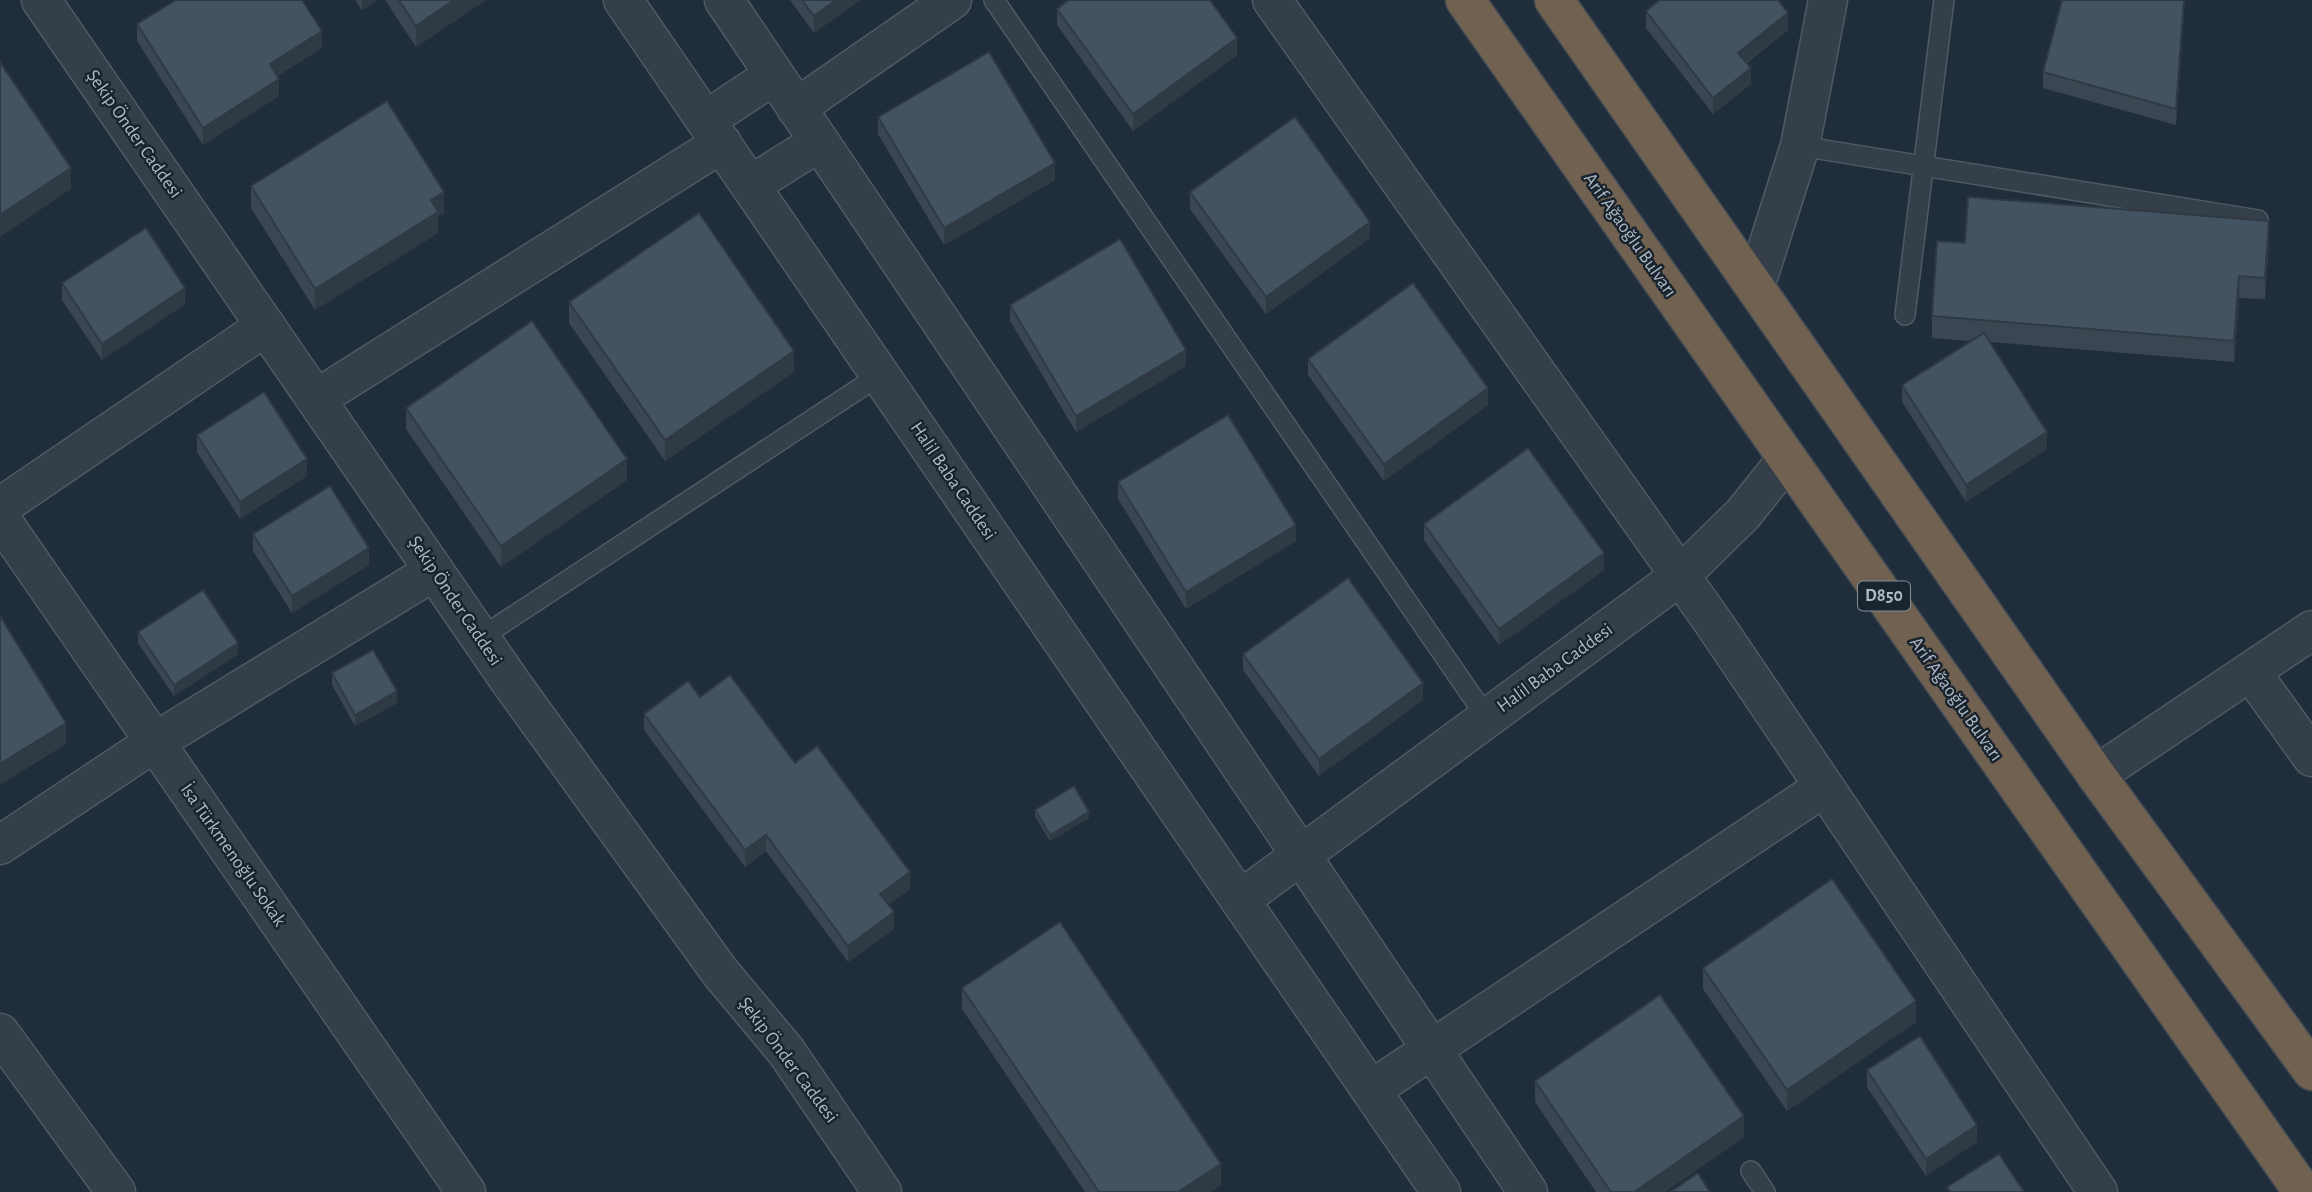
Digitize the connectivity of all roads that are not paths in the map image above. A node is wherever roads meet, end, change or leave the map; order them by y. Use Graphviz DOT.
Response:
graph roads {
  1 [pos="41,0"];
  2 [pos="624,0"];
  3 [pos="724,0"];
  4 [pos="952,0"];
  5 [pos="994,0"];
  6 [pos="1272,0"];
  7 [pos="1465,0"];
  8 [pos="1554,0"];
  9 [pos="1828,0"];
  10 [pos="1944,0"];
  11 [pos="774,75"];
  12 [pos="796,108"];
  13 [pos="714,131"];
  14 [pos="819,142"];
  15 [pos="1800,146"];
  16 [pos="1924,167"];
  17 [pos="751,185"];
  18 [pos="2258,220"];
  19 [pos="1755,287"];
  20 [pos="1905,316"];
  21 [pos="266,326"];
  22 [pos="880,375"];
  23 [pos="316,399"];
  24 [pos="1787,458"];
  25 [pos="0,507"];
  26 [pos="0,518"];
  27 [pos="434,571"];
  28 [pos="1680,576"];
  29 [pos="2312,630"];
  30 [pos="480,638"];
  31 [pos="2251,672"];
  32 [pos="1487,718"];
  33 [pos="155,742"];
  34 [pos="2312,757"];
  35 [pos="2096,775"];
  36 [pos="1824,787"];
  37 [pos="0,845"];
  38 [pos="1301,855"];
  39 [pos="1240,900"];
  40 [pos="0,1033"];
  41 [pos="1432,1049"];
  42 [pos="2312,1070"];
  43 [pos="1371,1090"];
  44 [pos="1751,1171"];
  45 [pos="116,1192"];
  46 [pos="466,1192"];
  47 [pos="882,1192"];
  48 [pos="1441,1192"];
  49 [pos="1528,1192"];
  50 [pos="1765,1192"];
  51 [pos="2098,1192"];
  52 [pos="2303,1192"];
  1 -- 21 [label="street, Şekip Önder Caddesi"];
  2 -- 13 [label="street, Halil Baba Caddesi"];
  3 -- 11 [label="street"];
  4 -- 12 [label="street"];
  5 -- 32 [label="lane"];
  6 -- 28 [label="street"];
  7 -- 24 [label="highway, Arif Ağaoğlu Bulvarı / D850"];
  8 -- 19 [label="highway"];
  9 -- 15 [label="street"];
  10 -- 16 [label="lane"];
  11 -- 12 [label="street"];
  11 -- 13 [label="street"];
  12 -- 14 [label="street"];
  13 -- 17 [label="street, Halil Baba Caddesi"];
  13 -- 23 [label="street"];
  14 -- 17 [label="street"];
  14 -- 38 [label="street"];
  15 -- 16 [label="lane"];
  15 -- 19 [label="street"];
  16 -- 18 [label="lane"];
  16 -- 20 [label="lane"];
  17 -- 22 [label="street, Halil Baba Caddesi"];
  19 -- 35 [label="highway"];
  21 -- 23 [label="street, Şekip Önder Caddesi"];
  21 -- 25 [label="street"];
  22 -- 30 [label="lane"];
  22 -- 39 [label="street, Halil Baba Caddesi"];
  23 -- 27 [label="street, Şekip Önder Caddesi"];
  24 -- 28 [label="street, Halil Baba Caddesi"];
  24 -- 52 [label="highway, Arif Ağaoğlu Bulvarı / D850"];
  26 -- 33 [label="street, İsa Türkmenoğlu Sokak"];
  27 -- 30 [label="street, Şekip Önder Caddesi"];
  27 -- 33 [label="street"];
  28 -- 32 [label="street, Halil Baba Caddesi"];
  28 -- 36 [label="street"];
  29 -- 31 [label="street"];
  30 -- 47 [label="street, Şekip Önder Caddesi"];
  31 -- 34 [label="street"];
  31 -- 35 [label="street"];
  32 -- 38 [label="street, Halil Baba Caddesi"];
  33 -- 37 [label="street"];
  33 -- 46 [label="street, İsa Türkmenoğlu Sokak"];
  35 -- 42 [label="highway"];
  36 -- 41 [label="street"];
  36 -- 51 [label="street"];
  38 -- 39 [label="street, Halil Baba Caddesi"];
  38 -- 41 [label="street"];
  39 -- 43 [label="street"];
  40 -- 45 [label="street"];
  41 -- 43 [label="street"];
  41 -- 49 [label="street"];
  43 -- 48 [label="street"];
  44 -- 50 [label="lane"];
}
